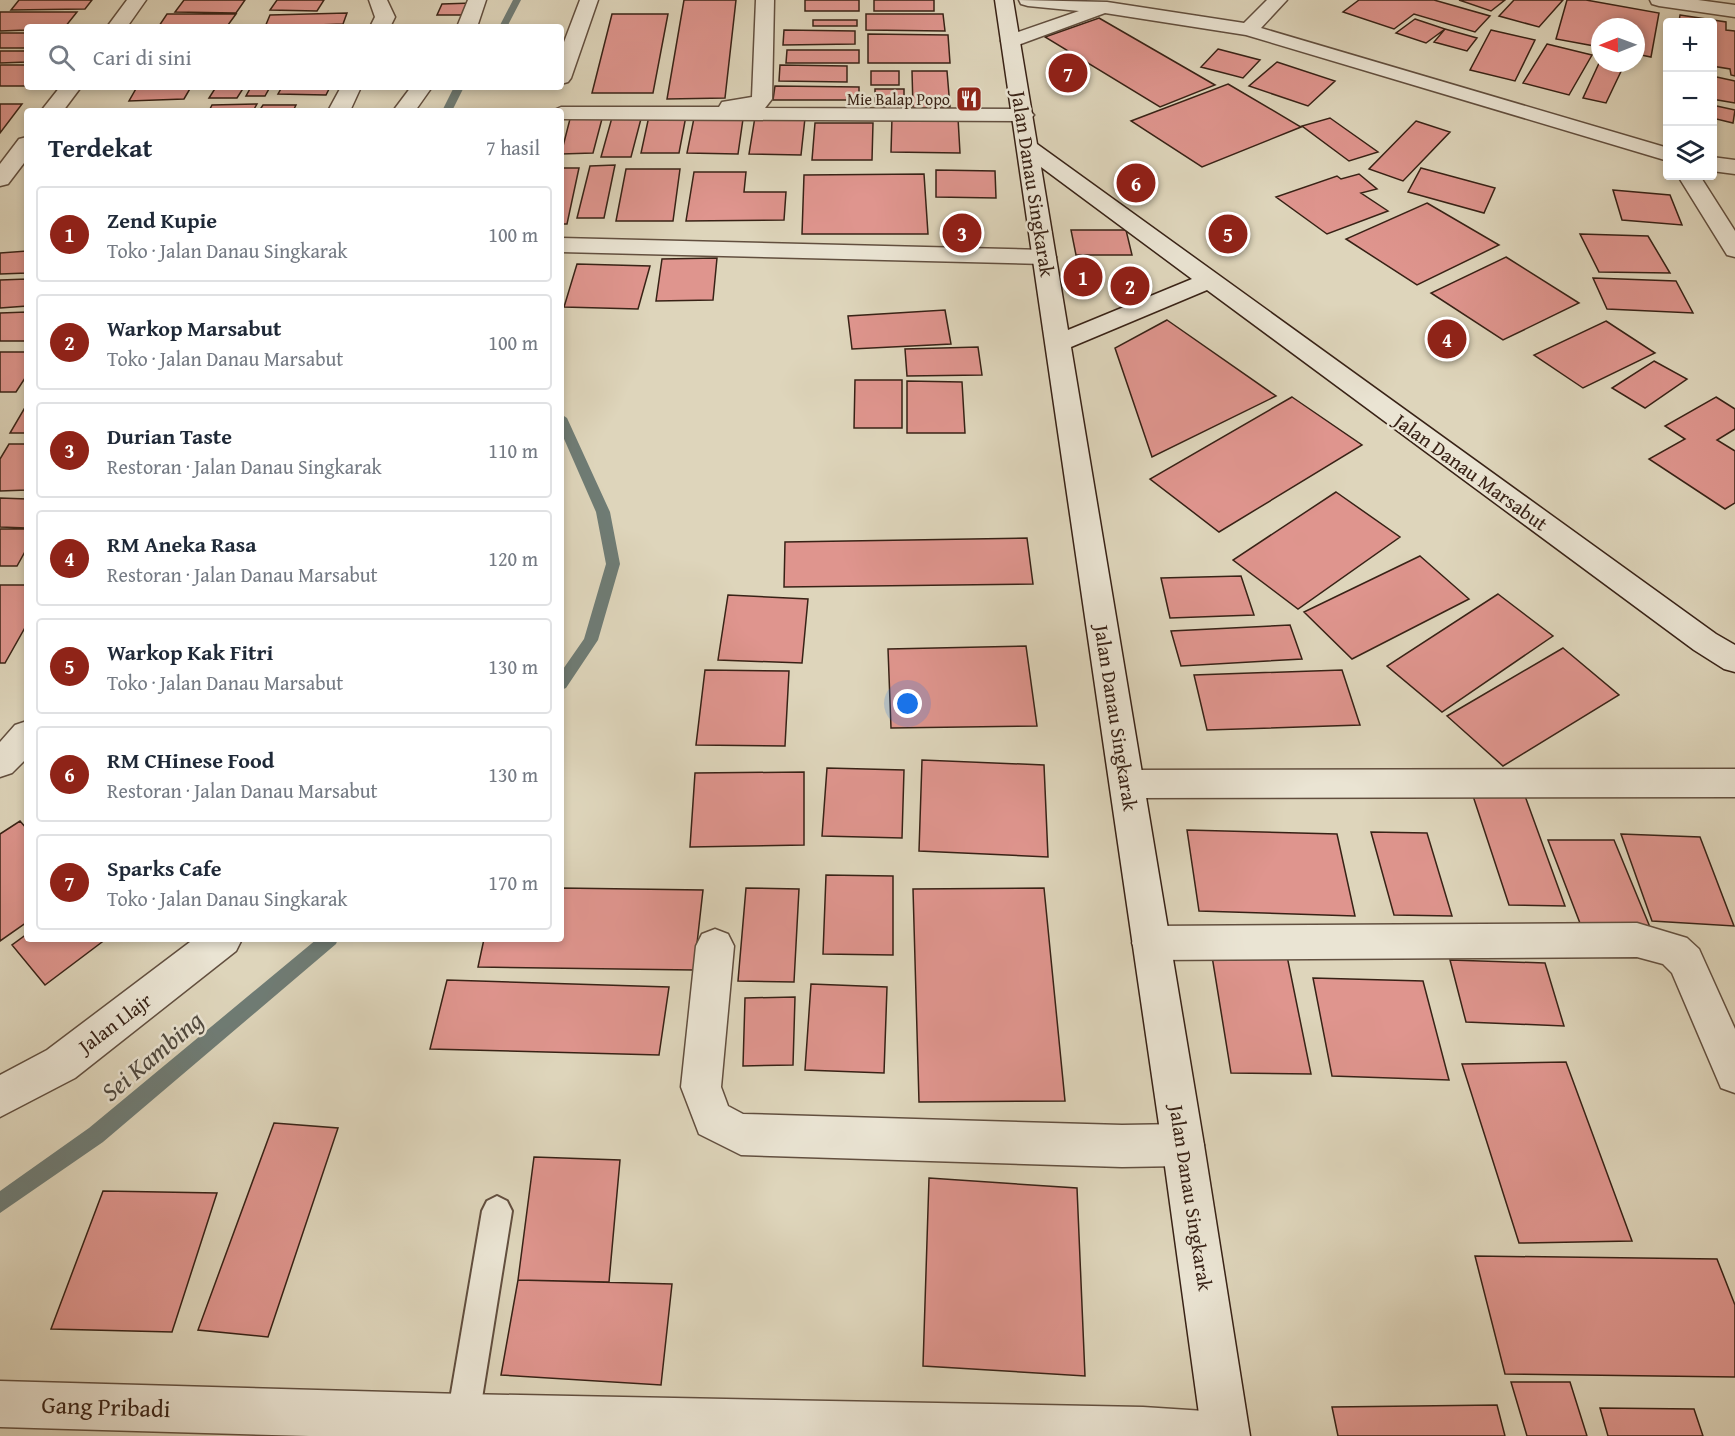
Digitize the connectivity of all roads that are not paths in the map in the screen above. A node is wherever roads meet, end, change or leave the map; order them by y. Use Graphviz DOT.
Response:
graph roads {
  1 [pos="137,0"];
  2 [pos="378,0"];
  3 [pos="477,0"];
  4 [pos="589,0"];
  5 [pos="765,0"];
  6 [pos="1004,0"];
  7 [pos="1028,0"];
  8 [pos="1278,0"];
  9 [pos="1659,0"];
  10 [pos="1107,8"];
  11 [pos="1735,11"];
  12 [pos="119,24"];
  13 [pos="382,24"];
  14 [pos="468,24"];
  15 [pos="1248,30"];
  16 [pos="1011,41"];
  17 [pos="564,70"];
  18 [pos="69,90"];
  19 [pos="350,90"];
  20 [pos="421,90"];
  21 [pos="557,90"];
  22 [pos="54,108"];
  23 [pos="340,108"];
  24 [pos="406,108"];
  25 [pos="564,113"];
  26 [pos="1023,115"];
  27 [pos="1028,147"];
  28 [pos="24,148"];
  29 [pos="1663,154"];
  30 [pos="1717,165"];
  31 [pos="1735,167"];
  32 [pos="0,180"];
  33 [pos="1691,180"];
  34 [pos="564,245"];
  35 [pos="1735,250"];
  36 [pos="1044,257"];
  37 [pos="1208,281"];
  38 [pos="1057,344"];
  39 [pos="1735,660"];
  40 [pos="24,738"];
  41 [pos="0,763"];
  42 [pos="1735,783"];
  43 [pos="1127,784"];
  44 [pos="219,942"];
  45 [pos="1151,943"];
  46 [pos="715,946"];
  47 [pos="1735,1074"];
  48 [pos="0,1097"];
  49 [pos="1183,1145"];
  50 [pos="497,1211"];
  51 [pos="0,1404"];
  52 [pos="463,1417"];
  53 [pos="1220,1436"];
  54 [pos="1226,1436"];
  1 -- 12 [label="street"];
  2 -- 13 [label="street"];
  3 -- 14 [label="street"];
  4 -- 17 [label="street"];
  5 -- 21 [label="street"];
  6 -- 16 [label="street, Jalan Danau Singkarak"];
  7 -- 10 [label="street"];
  8 -- 15 [label="street"];
  9 -- 11 [label="street"];
  10 -- 15 [label="street"];
  10 -- 16 [label="street"];
  15 -- 29 [label="street"];
  16 -- 26 [label="street, Jalan Danau Singkarak"];
  18 -- 22 [label="street"];
  19 -- 23 [label="street"];
  20 -- 24 [label="street"];
  25 -- 26 [label="street"];
  26 -- 27 [label="street, Jalan Danau Singkarak"];
  27 -- 36 [label="street, Jalan Danau Singkarak"];
  27 -- 37 [label="street, Jalan Danau Marsabut"];
  28 -- 32 [label="street"];
  30 -- 31 [label="street"];
  33 -- 35 [label="street"];
  34 -- 36 [label="street"];
  36 -- 38 [label="street, Jalan Danau Singkarak"];
  37 -- 38 [label="street"];
  37 -- 39 [label="street, Jalan Danau Marsabut"];
  38 -- 43 [label="street, Jalan Danau Singkarak"];
  40 -- 41 [label="street"];
  42 -- 43 [label="street"];
  43 -- 45 [label="street, Jalan Danau Singkarak"];
  44 -- 48 [label="street, Jalan Llajr"];
  45 -- 47 [label="street"];
  45 -- 49 [label="street, Jalan Danau Singkarak"];
  46 -- 49 [label="street"];
  49 -- 54 [label="street, Jalan Danau Singkarak"];
  50 -- 52 [label="lane"];
  51 -- 52 [label="street, Gang Pribadi"];
  52 -- 53 [label="street, Gang Pribadi"];
}
